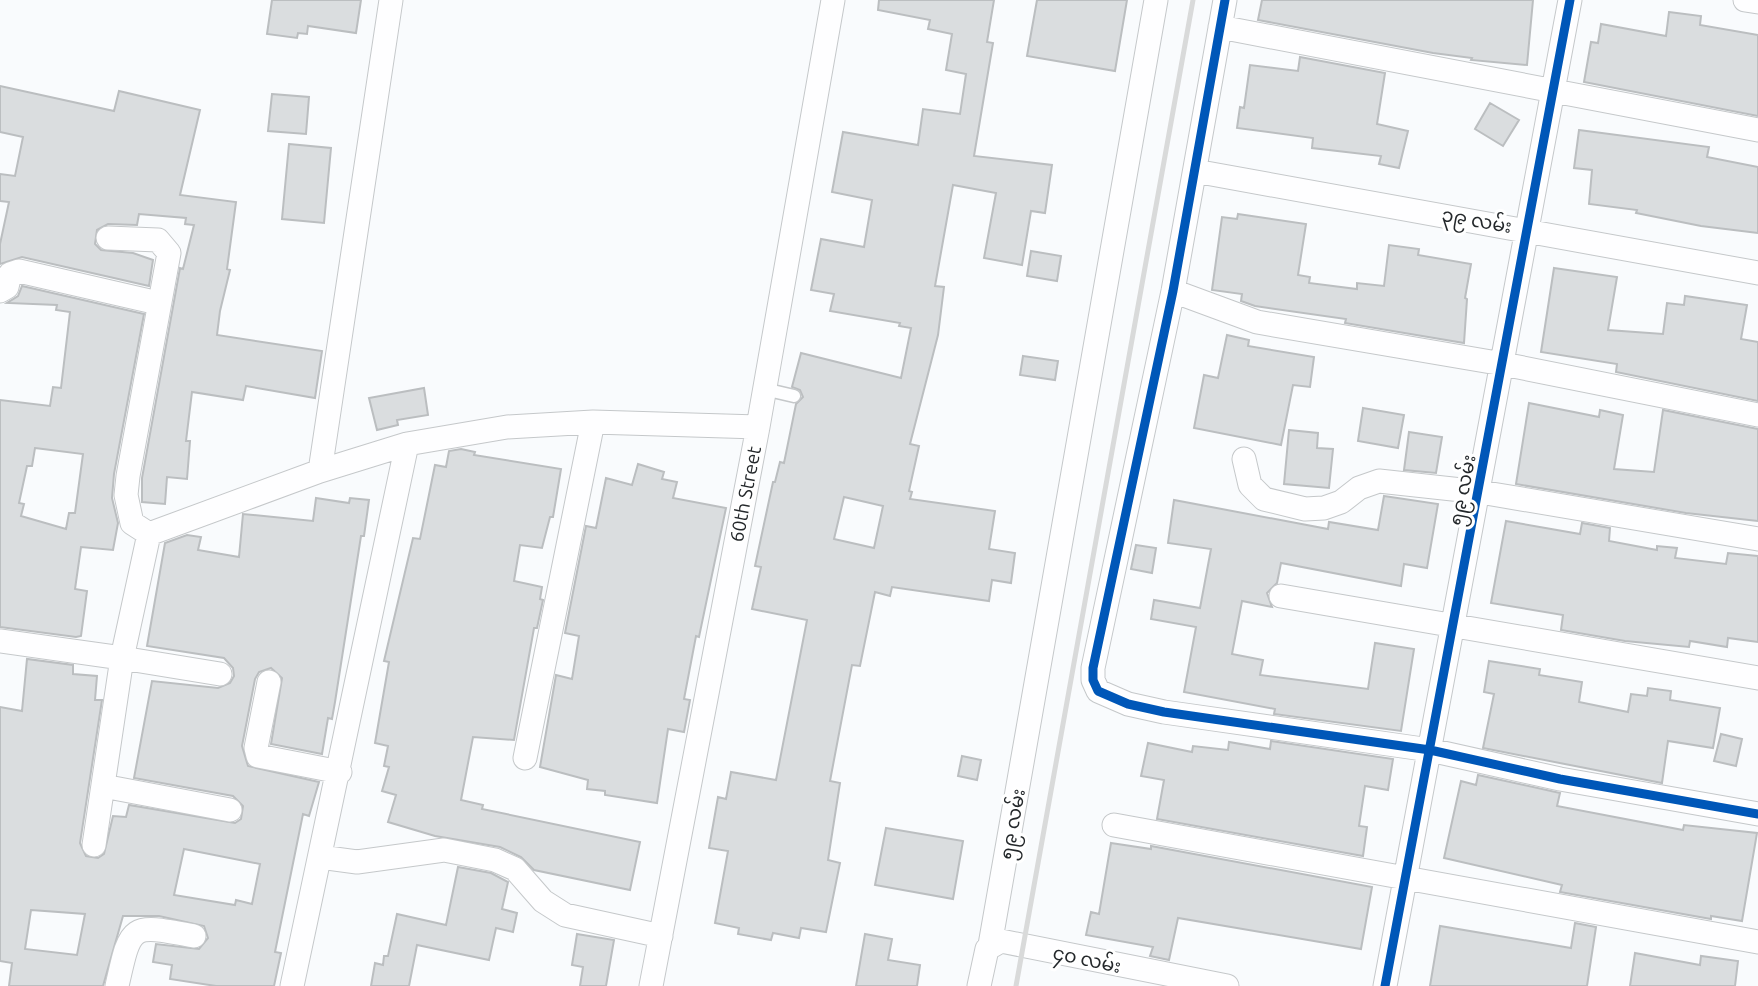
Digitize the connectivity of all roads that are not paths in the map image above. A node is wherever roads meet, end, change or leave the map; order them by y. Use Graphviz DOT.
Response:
graph roads {
  1 [pos="391,0"];
  2 [pos="833,0"];
  3 [pos="1156,0"];
  4 [pos="1225,0"];
  5 [pos="1570,0"];
  6 [pos="1745,0"];
  7 [pos="1758,2"];
  8 [pos="1220,27"];
  9 [pos="1554,91"];
  10 [pos="1758,130"];
  11 [pos="1195,171"];
  12 [pos="1528,229"];
  13 [pos="108,238"];
  14 [pos="1758,272"];
  15 [pos="0,291"];
  16 [pos="1173,291"];
  17 [pos="158,303"];
  18 [pos="1503,364"];
  19 [pos="764,389"];
  20 [pos="794,396"];
  21 [pos="1758,415"];
  22 [pos="593,422"];
  23 [pos="758,427"];
  24 [pos="407,444"];
  25 [pos="1244,459"];
  26 [pos="320,471"];
  27 [pos="1480,492"];
  28 [pos="149,534"];
  29 [pos="1758,540"];
  30 [pos="1281,596"];
  31 [pos="1454,625"];
  32 [pos="0,641"];
  33 [pos="122,658"];
  34 [pos="220,674"];
  35 [pos="1758,678"];
  36 [pos="270,682"];
  37 [pos="1430,750"];
  38 [pos="525,758"];
  39 [pos="340,772"];
  40 [pos="103,786"];
  41 [pos="230,810"];
  42 [pos="1758,814"];
  43 [pos="1114,825"];
  44 [pos="94,845"];
  45 [pos="320,857"];
  46 [pos="1406,876"];
  47 [pos="194,936"];
  48 [pos="661,936"];
  49 [pos="1758,942"];
  50 [pos="990,945"];
  51 [pos="117,986"];
  52 [pos="292,986"];
  53 [pos="651,986"];
  54 [pos="979,986"];
  55 [pos="1227,986"];
  56 [pos="1385,986"];
  1 -- 26 [label="street"];
  2 -- 19 [label="street, 60th Street"];
  3 -- 50 [label="street, ၅၉ လမ်း"];
  4 -- 8 [label="street"];
  5 -- 9 [label="street, ၅၉ လမ်း"];
  6 -- 7 [label="street"];
  8 -- 9 [label="street"];
  8 -- 11 [label="street"];
  9 -- 10 [label="street"];
  9 -- 12 [label="street, ၅၉ လမ်း"];
  11 -- 12 [label="street, ၃၉ လမ်း"];
  11 -- 16 [label="street"];
  12 -- 14 [label="street, ၃၉ လမ်း"];
  12 -- 18 [label="street, ၅၉ လမ်း"];
  13 -- 17 [label="street"];
  15 -- 17 [label="street"];
  16 -- 18 [label="street"];
  16 -- 37 [label="street"];
  17 -- 28 [label="street"];
  18 -- 21 [label="street"];
  18 -- 27 [label="street, ၅၉ လမ်း"];
  19 -- 20 [label="lane"];
  19 -- 23 [label="street, 60th Street"];
  22 -- 23 [label="street"];
  22 -- 24 [label="street"];
  22 -- 38 [label="street"];
  23 -- 48 [label="street, 60th Street"];
  24 -- 26 [label="street"];
  24 -- 39 [label="street"];
  25 -- 27 [label="street"];
  26 -- 28 [label="street"];
  27 -- 29 [label="street"];
  27 -- 31 [label="street, ၅၉ လမ်း"];
  28 -- 33 [label="street"];
  30 -- 31 [label="street"];
  31 -- 35 [label="street"];
  31 -- 37 [label="street, ၅၉ လမ်း"];
  32 -- 33 [label="street"];
  33 -- 34 [label="street"];
  33 -- 40 [label="street"];
  36 -- 39 [label="street"];
  37 -- 42 [label="street"];
  37 -- 46 [label="street, ၅၉ လမ်း"];
  39 -- 45 [label="street"];
  40 -- 41 [label="street"];
  40 -- 44 [label="street"];
  43 -- 46 [label="street"];
  45 -- 48 [label="street"];
  45 -- 52 [label="street"];
  46 -- 49 [label="street"];
  46 -- 56 [label="street, ၅၉ လမ်း"];
  47 -- 51 [label="street"];
  48 -- 53 [label="street, 60th Street"];
  50 -- 54 [label="street"];
  50 -- 55 [label="street, ၄၀ လမ်း"];
}
